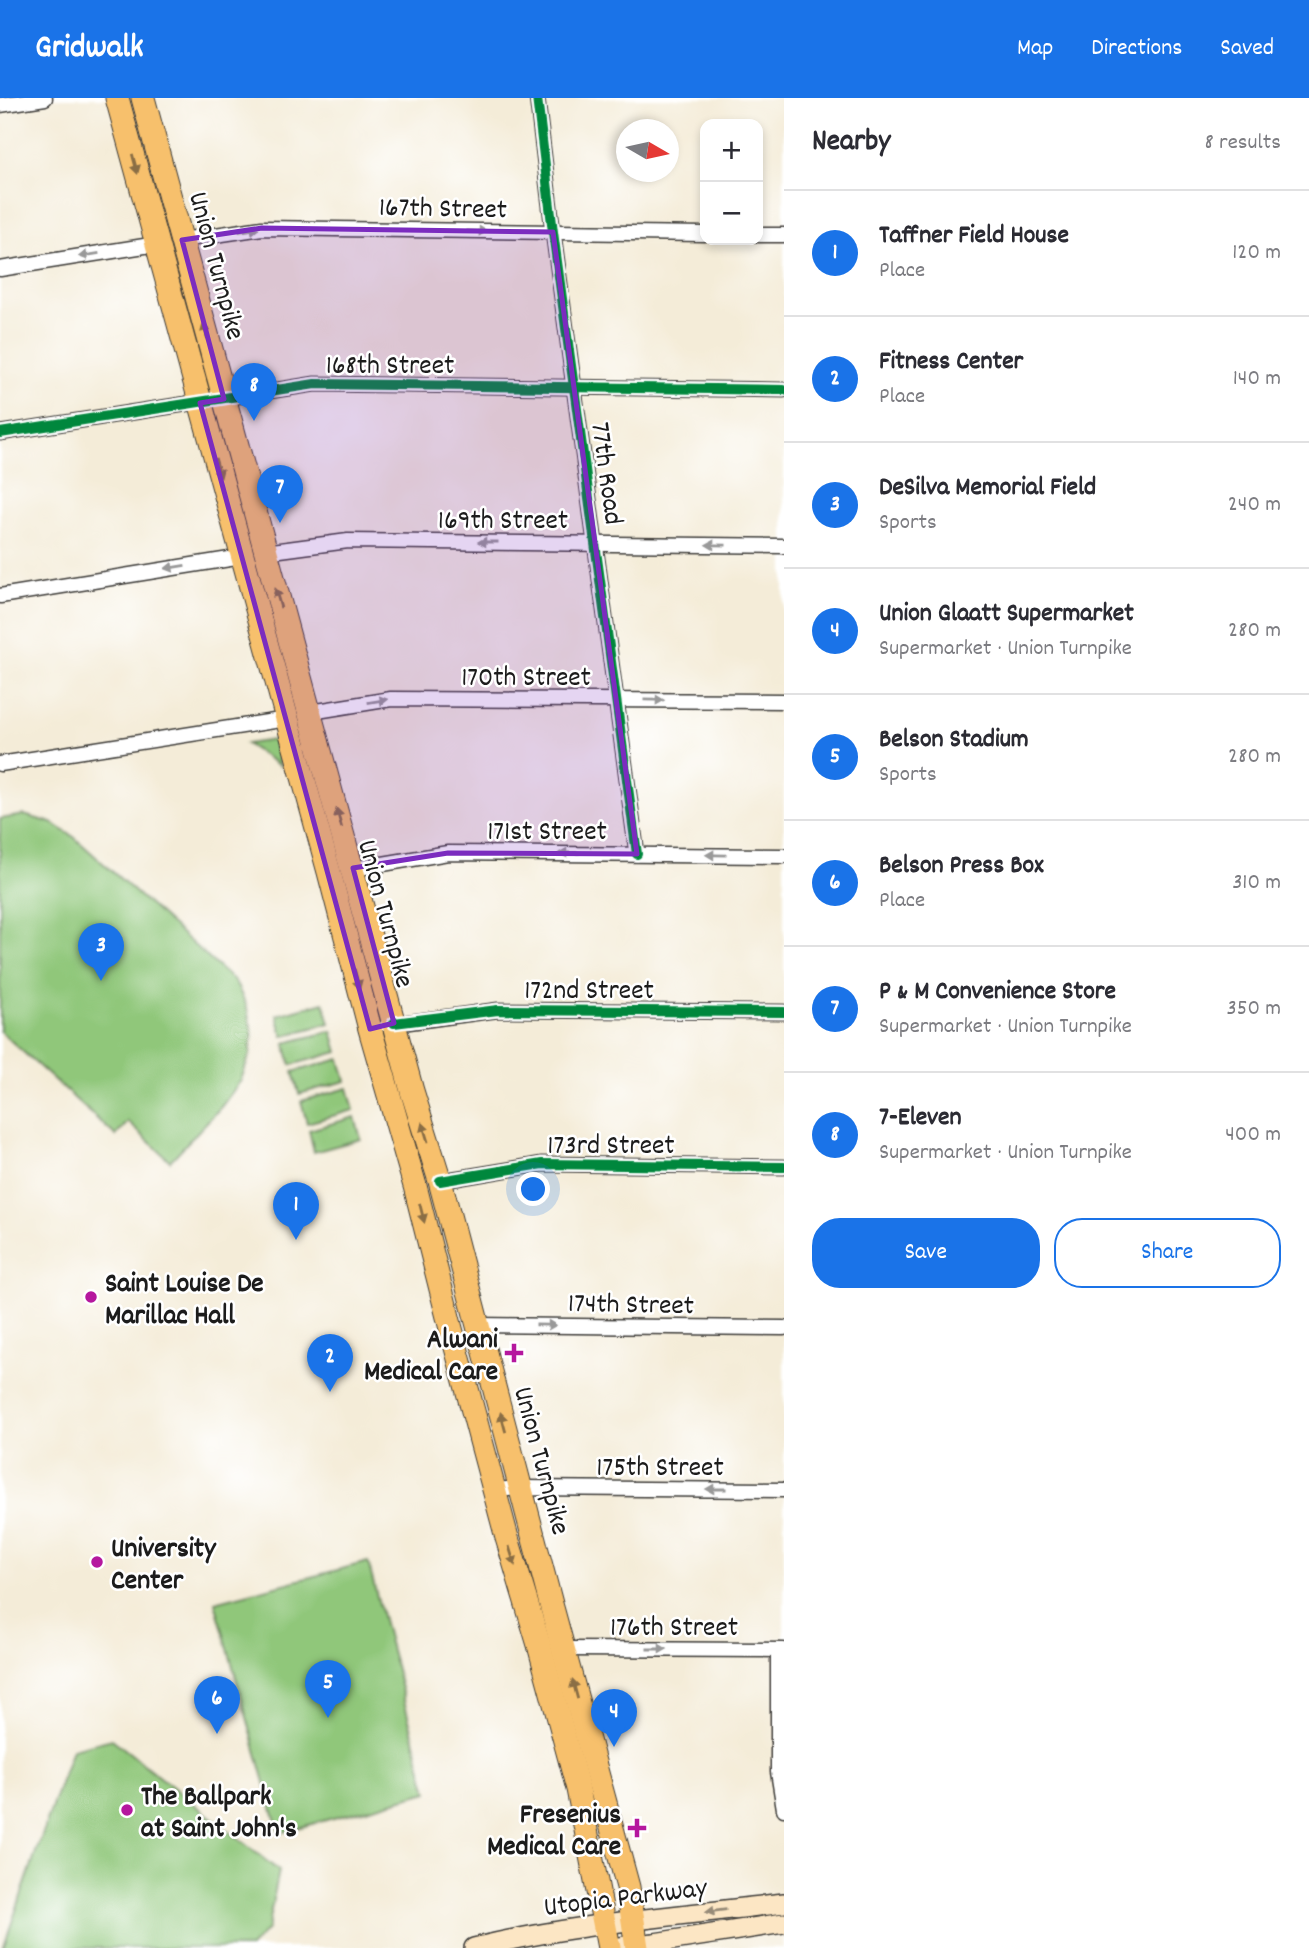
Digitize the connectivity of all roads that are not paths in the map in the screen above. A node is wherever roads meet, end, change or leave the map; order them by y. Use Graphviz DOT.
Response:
graph roads {
  1 [pos="46,98"];
  2 [pos="117,98"];
  3 [pos="143,98"];
  4 [pos="537,98"];
  5 [pos="0,105"];
  6 [pos="553,232"];
  7 [pos="700,234"];
  8 [pos="763,235"];
  9 [pos="784,235"];
  10 [pos="182,240"];
  11 [pos="157,244"];
  12 [pos="0,269"];
  13 [pos="574,388"];
  14 [pos="784,390"];
  15 [pos="224,399"];
  16 [pos="200,403"];
  17 [pos="0,433"];
  18 [pos="595,543"];
  19 [pos="784,546"];
  20 [pos="254,554"];
  21 [pos="0,596"];
  22 [pos="616,699"];
  23 [pos="784,701"];
  24 [pos="310,712"];
  25 [pos="287,719"];
  26 [pos="0,764"];
  27 [pos="637,854"];
  28 [pos="784,856"];
  29 [pos="353,869"];
  30 [pos="784,1012"];
  31 [pos="394,1023"];
  32 [pos="370,1029"];
  33 [pos="784,1167"];
  34 [pos="440,1181"];
  35 [pos="478,1325"];
  36 [pos="784,1328"];
  37 [pos="520,1488"];
  38 [pos="494,1490"];
  39 [pos="784,1490"];
  40 [pos="564,1649"];
  41 [pos="781,1650"];
  42 [pos="784,1809"];
  43 [pos="784,1903"];
  44 [pos="633,1922"];
  45 [pos="784,1923"];
  46 [pos="604,1925"];
  47 [pos="636,1947"];
  48 [pos="474,1948"];
  49 [pos="610,1948"];
  1 -- 5 [label="street"];
  2 -- 11 [label="main road, Union Turnpike, one-way"];
  3 -- 10 [label="main road, Union Turnpike"];
  4 -- 6 [label="street, 77th Road"];
  6 -- 7 [label="street, 167th Street"];
  10 -- 6 [label="street, 167th Street, one-way"];
  6 -- 13 [label="street, 77th Road"];
  8 -- 9 [label="street"];
  15 -- 10 [label="main road, Union Turnpike, one-way"];
  11 -- 12 [label="street, one-way"];
  11 -- 16 [label="main road, Union Turnpike"];
  13 -- 14 [label="street, 168th Street"];
  13 -- 15 [label="street, 168th Street"];
  13 -- 18 [label="street, 77th Road"];
  15 -- 16 [label="street, 168th Street"];
  15 -- 20 [label="main road, Union Turnpike"];
  16 -- 17 [label="street, 168th Street"];
  16 -- 20 [label="main road, Union Turnpike, one-way"];
  19 -- 18 [label="street, 169th Street, one-way"];
  18 -- 20 [label="street, 169th Street, one-way"];
  18 -- 22 [label="street, 77th Road"];
  20 -- 21 [label="street, 169th Street, one-way"];
  24 -- 20 [label="main road, Union Turnpike, one-way"];
  20 -- 25 [label="main road, Union Turnpike"];
  22 -- 23 [label="street, 170th Street, one-way"];
  24 -- 22 [label="street, 170th Street, one-way"];
  22 -- 27 [label="street, 77th Road"];
  29 -- 24 [label="main road, Union Turnpike, one-way"];
  25 -- 26 [label="street"];
  25 -- 32 [label="main road, Union Turnpike, one-way"];
  28 -- 27 [label="street, 171st Street, one-way"];
  27 -- 29 [label="street, 171st Street, one-way"];
  29 -- 31 [label="main road, Union Turnpike"];
  30 -- 31 [label="street, 172nd Street"];
  31 -- 32 [label="street, 172nd Street"];
  34 -- 31 [label="main road, Union Turnpike, one-way"];
  32 -- 38 [label="main road, Union Turnpike, one-way"];
  33 -- 34 [label="street, 173rd Street"];
  34 -- 35 [label="main road, Union Turnpike"];
  35 -- 36 [label="street, 174th Street, one-way"];
  37 -- 35 [label="main road, Union Turnpike, one-way"];
  37 -- 38 [label="street, 175th Street"];
  39 -- 37 [label="street, 175th Street, one-way"];
  37 -- 40 [label="main road, Union Turnpike"];
  38 -- 46 [label="main road, Union Turnpike, one-way"];
  40 -- 41 [label="street, 176th Street, one-way"];
  44 -- 40 [label="main road, Union Turnpike, one-way"];
  41 -- 42 [label="street"];
  43 -- 44 [label="main road, Utopia Parkway, one-way"];
  44 -- 46 [label="main road, Utopia Parkway"];
  44 -- 47 [label="main road, Union Turnpike"];
  45 -- 47 [label="main road, Utopia Parkway"];
  46 -- 48 [label="main road, Utopia Parkway"];
  46 -- 49 [label="main road, Union Turnpike"];
  47 -- 49 [label="main road, Utopia Parkway"];
}
